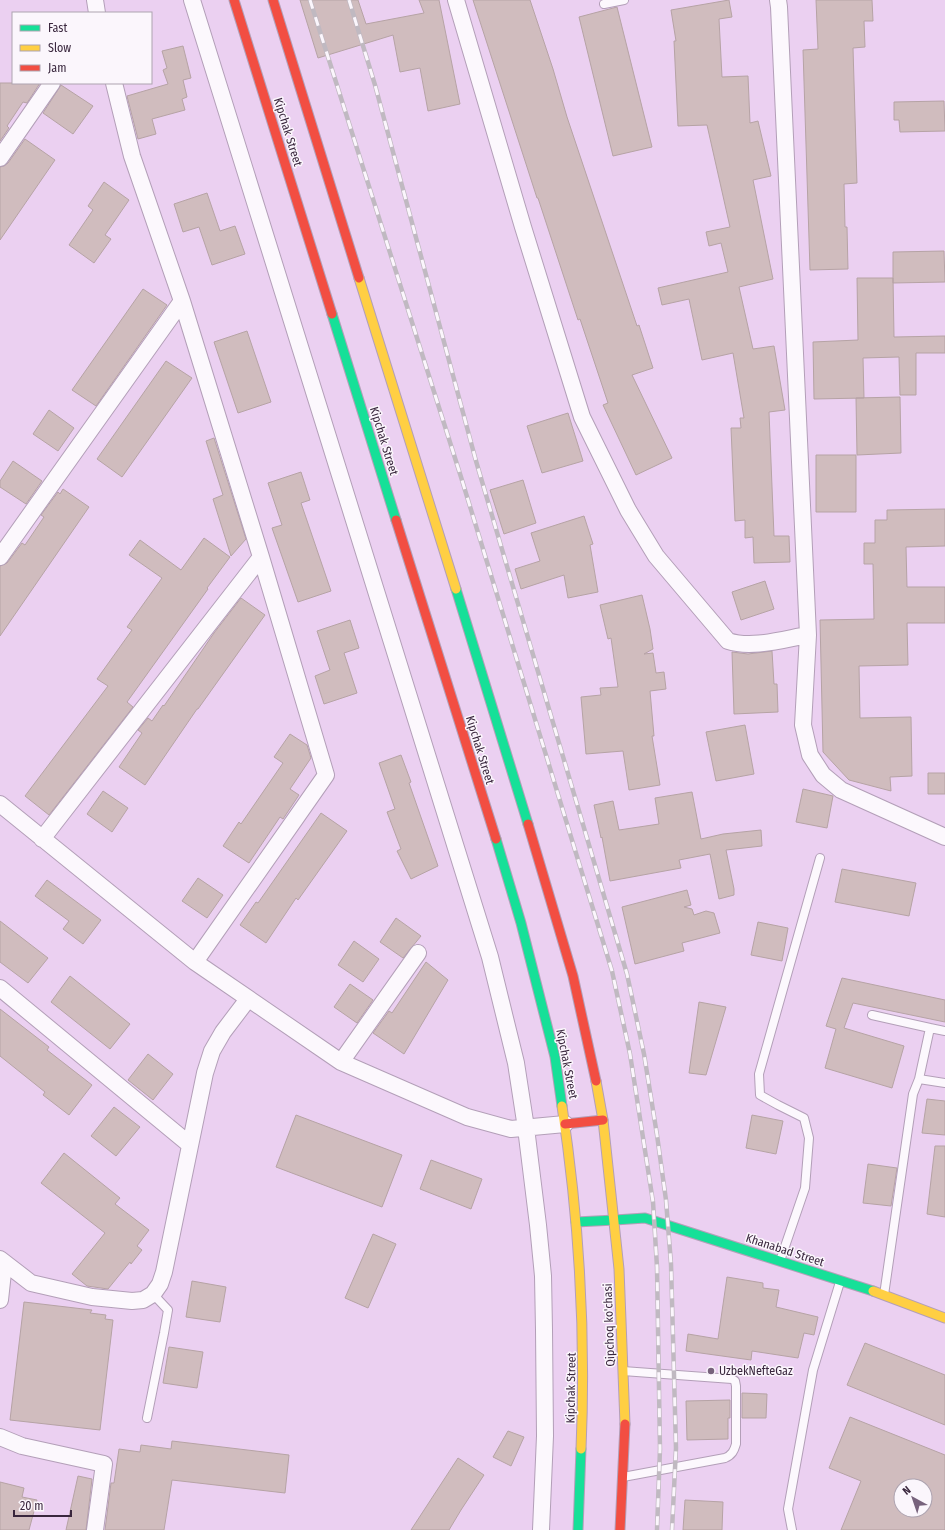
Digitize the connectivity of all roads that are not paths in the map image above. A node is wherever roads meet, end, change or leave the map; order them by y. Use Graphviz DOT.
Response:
graph roads {
  1 [pos="95,0"];
  2 [pos="192,0"];
  3 [pos="234,0"];
  4 [pos="272,0"];
  5 [pos="456,0"];
  6 [pos="624,0"];
  7 [pos="778,0"];
  8 [pos="604,4"];
  9 [pos="97,12"];
  10 [pos="51,84"];
  11 [pos="114,84"];
  12 [pos="0,158"];
  13 [pos="182,301"];
  14 [pos="0,557"];
  15 [pos="261,557"];
  16 [pos="808,635"];
  17 [pos="0,804"];
  18 [pos="945,837"];
  19 [pos="42,839"];
  20 [pos="820,858"];
  21 [pos="418,953"];
  22 [pos="195,962"];
  23 [pos="0,988"];
  24 [pos="248,999"];
  25 [pos="872,1015"];
  26 [pos="930,1028"];
  27 [pos="945,1031"];
  28 [pos="341,1062"];
  29 [pos="919,1079"];
  30 [pos="945,1083"];
  31 [pos="603,1120"];
  32 [pos="565,1124"];
  33 [pos="526,1128"];
  34 [pos="189,1144"];
  35 [pos="614,1220"];
  36 [pos="576,1222"];
  37 [pos="2,1261"];
  38 [pos="780,1262"];
  39 [pos="840,1281"];
  40 [pos="153,1294"];
  41 [pos="884,1295"];
  42 [pos="0,1300"];
  43 [pos="945,1318"];
  44 [pos="623,1371"];
  45 [pos="147,1418"];
  46 [pos="0,1436"];
  47 [pos="622,1477"];
  48 [pos="95,1530"];
  49 [pos="541,1530"];
  50 [pos="578,1530"];
  51 [pos="620,1530"];
  52 [pos="792,1530"];
  1 -- 9 [label="street"];
  2 -- 33 [label="street"];
  3 -- 32 [label="main road, Kipchak Street"];
  4 -- 31 [label="main road, Kipchak Street"];
  5 -- 16 [label="street"];
  6 -- 8 [label="lane"];
  7 -- 16 [label="street"];
  10 -- 12 [label="street"];
  11 -- 13 [label="street"];
  13 -- 14 [label="street"];
  13 -- 15 [label="street"];
  15 -- 19 [label="street"];
  15 -- 22 [label="street"];
  16 -- 18 [label="street"];
  17 -- 19 [label="street"];
  19 -- 22 [label="street"];
  20 -- 38 [label="lane"];
  21 -- 28 [label="street"];
  22 -- 24 [label="street"];
  23 -- 34 [label="street"];
  24 -- 28 [label="street"];
  24 -- 34 [label="street"];
  25 -- 26 [label="lane"];
  26 -- 27 [label="lane"];
  26 -- 29 [label="lane"];
  28 -- 33 [label="street"];
  29 -- 30 [label="lane"];
  29 -- 41 [label="lane"];
  31 -- 32 [label="main road"];
  31 -- 35 [label="main road, Qipchoq ko'chasi"];
  32 -- 33 [label="street"];
  32 -- 36 [label="main road, Kipchak Street"];
  33 -- 49 [label="street"];
  34 -- 40 [label="street"];
  35 -- 36 [label="main road"];
  35 -- 38 [label="main road, Khanabad Street"];
  35 -- 44 [label="main road, Qipchoq ko'chasi"];
  36 -- 50 [label="main road, Kipchak Street"];
  37 -- 40 [label="street"];
  37 -- 42 [label="street"];
  38 -- 39 [label="main road, Khanabad Street"];
  39 -- 41 [label="main road, Khanabad Street"];
  39 -- 52 [label="lane"];
  40 -- 45 [label="lane"];
  41 -- 43 [label="main road, Khanabad Street"];
  44 -- 47 [label="main road, Qipchoq ko'chasi"];
  44 -- 47 [label="lane"];
  46 -- 48 [label="street"];
  47 -- 51 [label="main road, Qipchoq ko'chasi"];
}
